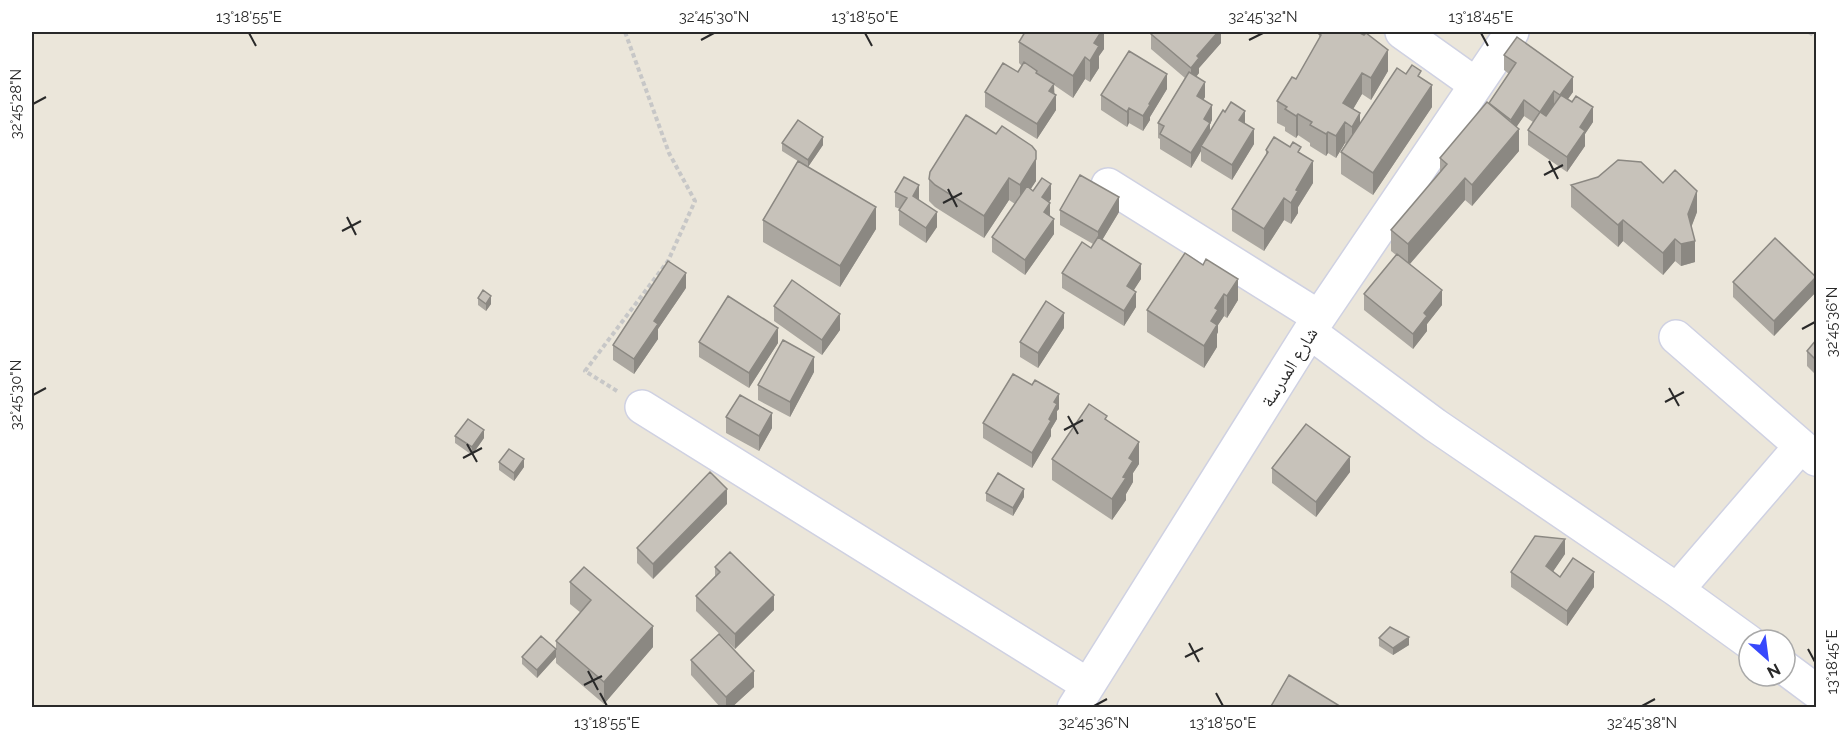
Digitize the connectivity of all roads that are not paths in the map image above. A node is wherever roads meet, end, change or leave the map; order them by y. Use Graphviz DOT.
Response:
graph roads {
  1 [pos="1402,32"];
  2 [pos="1512,32"];
  3 [pos="1475,84"];
  4 [pos="1108,185"];
  5 [pos="1315,325"];
  6 [pos="1676,337"];
  7 [pos="642,407"];
  8 [pos="1809,453"];
  9 [pos="1677,590"];
  10 [pos="1737,633"];
  11 [pos="1797,677"];
  12 [pos="1816,691"];
  13 [pos="1086,699"];
  1 -- 3 [label="street"];
  2 -- 3 [label="street, شارع المدرسة"];
  3 -- 5 [label="street, شارع المدرسة"];
  4 -- 5 [label="street"];
  5 -- 9 [label="street"];
  5 -- 13 [label="street, شارع المدرسة"];
  6 -- 8 [label="street"];
  7 -- 13 [label="street"];
  8 -- 9 [label="street"];
  9 -- 10 [label="street"];
  11 -- 12 [label="street"];
}
